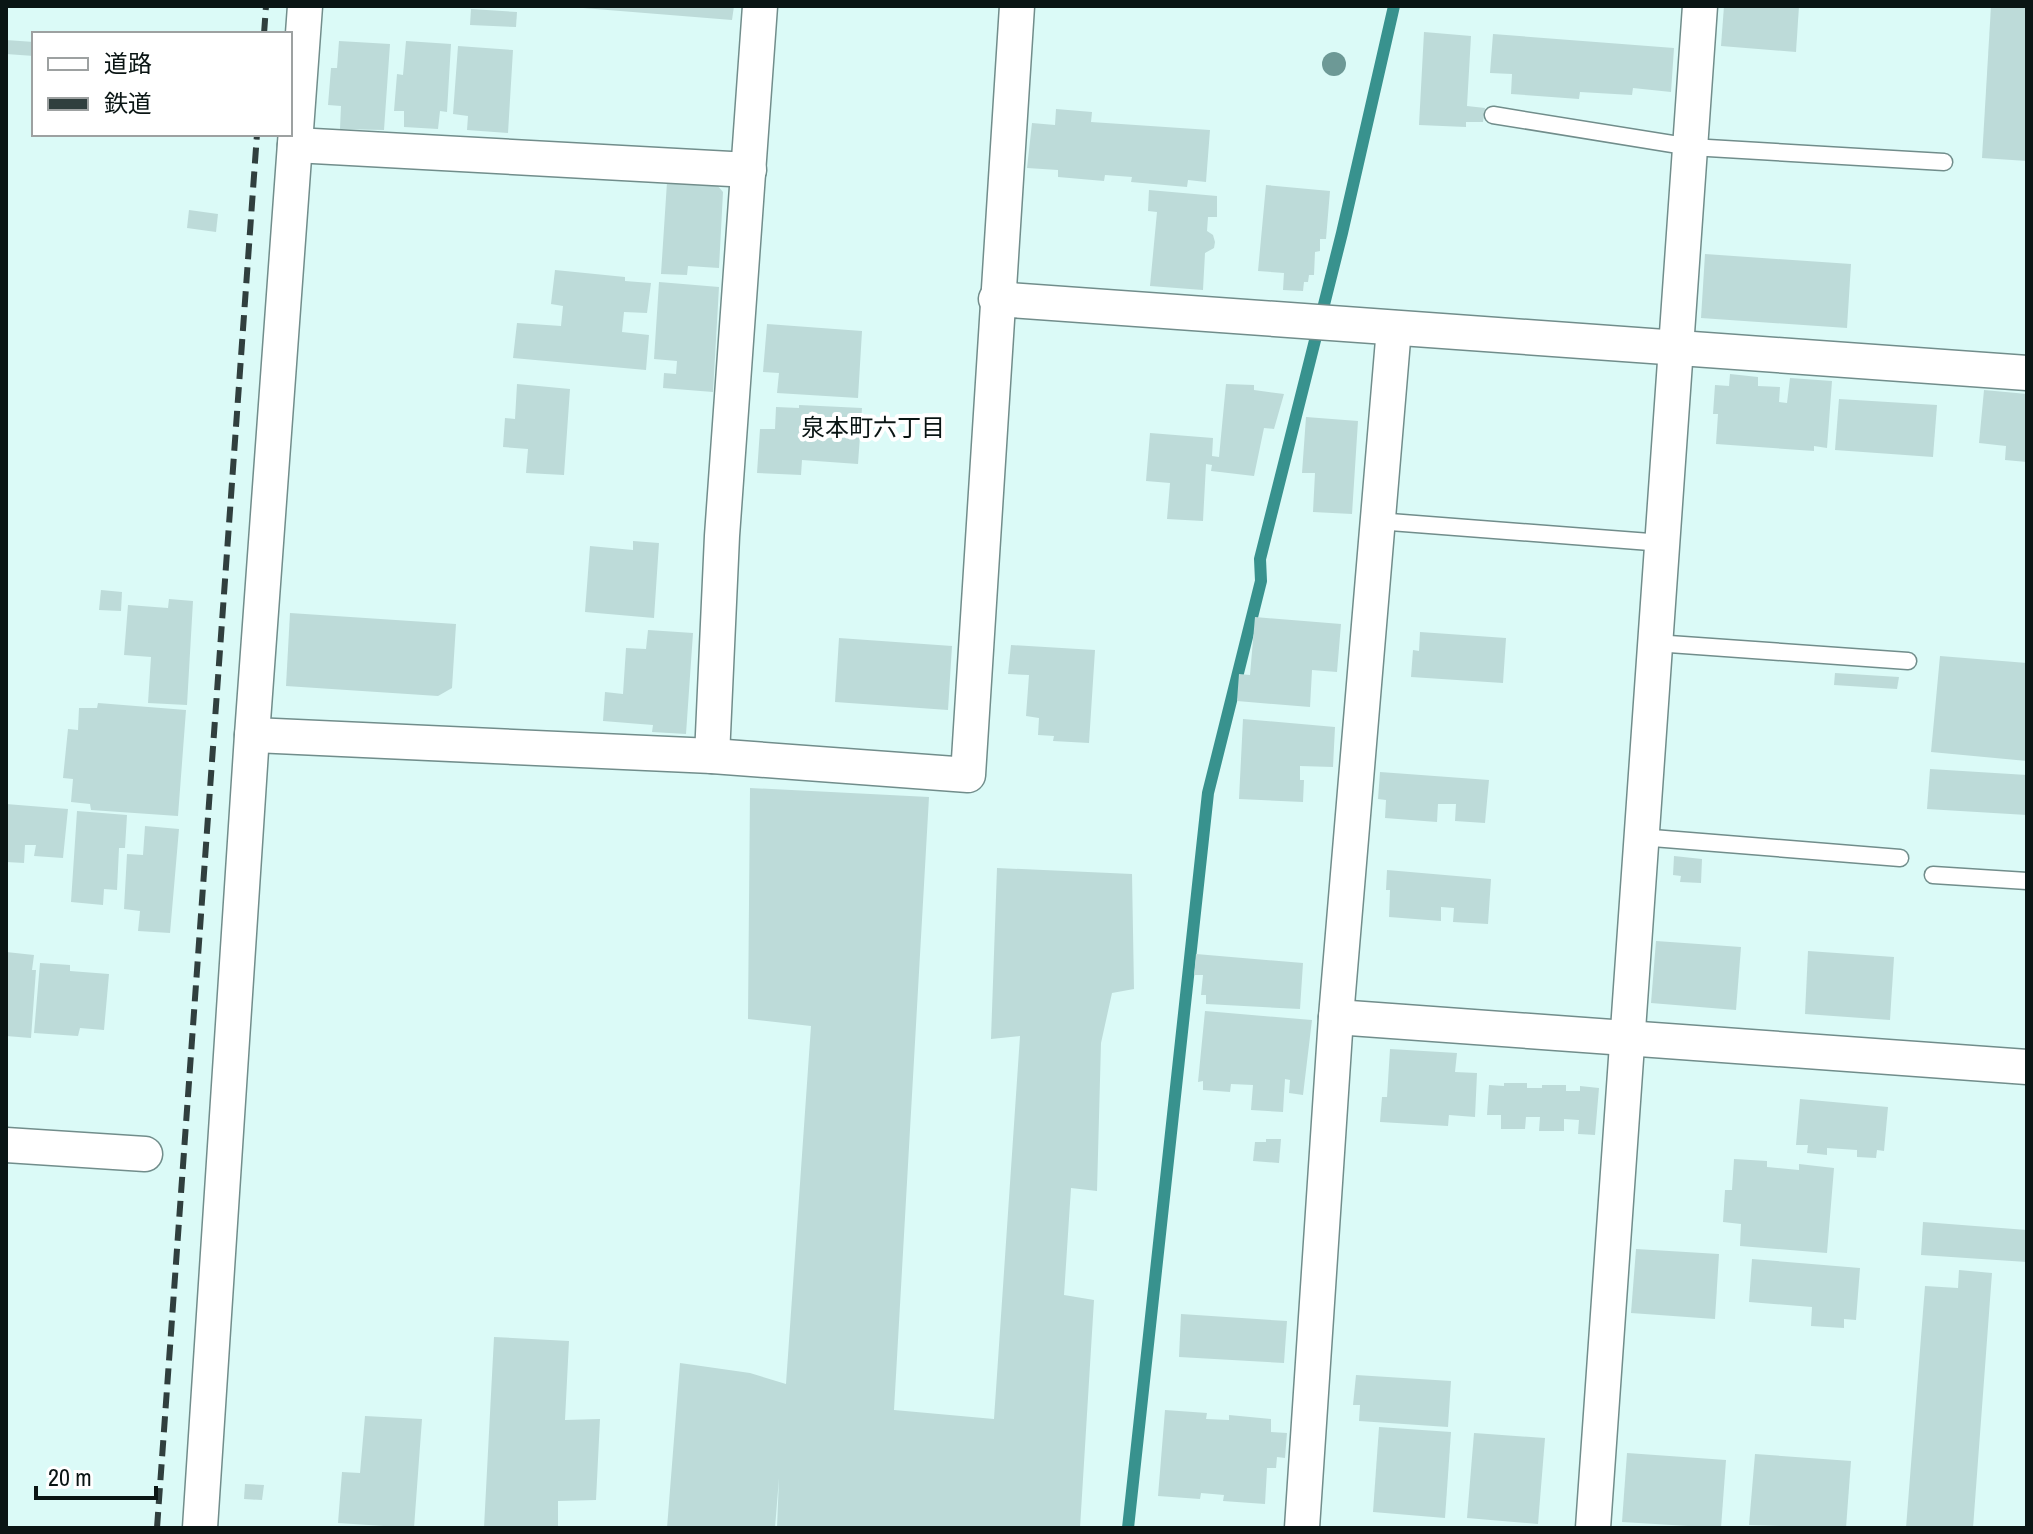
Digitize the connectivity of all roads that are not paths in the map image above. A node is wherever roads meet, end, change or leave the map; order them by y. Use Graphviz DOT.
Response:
graph roads {
  1 [pos="305,6"];
  2 [pos="760,6"];
  3 [pos="1017,6"];
  4 [pos="1700,6"];
  5 [pos="1493,115"];
  6 [pos="295,145"];
  7 [pos="1691,147"];
  8 [pos="1944,162"];
  9 [pos="749,170"];
  10 [pos="996,299"];
  11 [pos="1394,328"];
  12 [pos="1678,349"];
  13 [pos="2027,373"];
  14 [pos="1377,521"];
  15 [pos="1663,543"];
  16 [pos="1655,643"];
  17 [pos="1908,661"];
  18 [pos="252,735"];
  19 [pos="712,756"];
  20 [pos="1640,837"];
  21 [pos="1900,858"];
  22 [pos="1933,875"];
  23 [pos="2027,881"];
  24 [pos="1336,1017"];
  25 [pos="1625,1039"];
  26 [pos="2027,1067"];
  27 [pos="6,1145"];
  28 [pos="145,1154"];
  29 [pos="200,1528"];
  30 [pos="1302,1528"];
  31 [pos="1593,1528"];
  1 -- 6 [label="street"];
  2 -- 9 [label="street"];
  3 -- 10 [label="street"];
  4 -- 7 [label="street"];
  5 -- 7 [label="lane"];
  6 -- 9 [label="street"];
  6 -- 18 [label="street"];
  7 -- 8 [label="lane"];
  7 -- 12 [label="street"];
  9 -- 19 [label="street"];
  10 -- 11 [label="street"];
  10 -- 19 [label="street"];
  11 -- 12 [label="street"];
  11 -- 14 [label="street"];
  12 -- 13 [label="street"];
  12 -- 15 [label="street"];
  14 -- 15 [label="lane"];
  14 -- 24 [label="street"];
  15 -- 16 [label="street"];
  16 -- 17 [label="lane"];
  16 -- 20 [label="street"];
  18 -- 19 [label="street"];
  18 -- 29 [label="street"];
  20 -- 21 [label="lane"];
  20 -- 25 [label="street"];
  22 -- 23 [label="lane"];
  24 -- 25 [label="street"];
  24 -- 30 [label="street"];
  25 -- 26 [label="street"];
  25 -- 31 [label="street"];
  27 -- 28 [label="street"];
}
